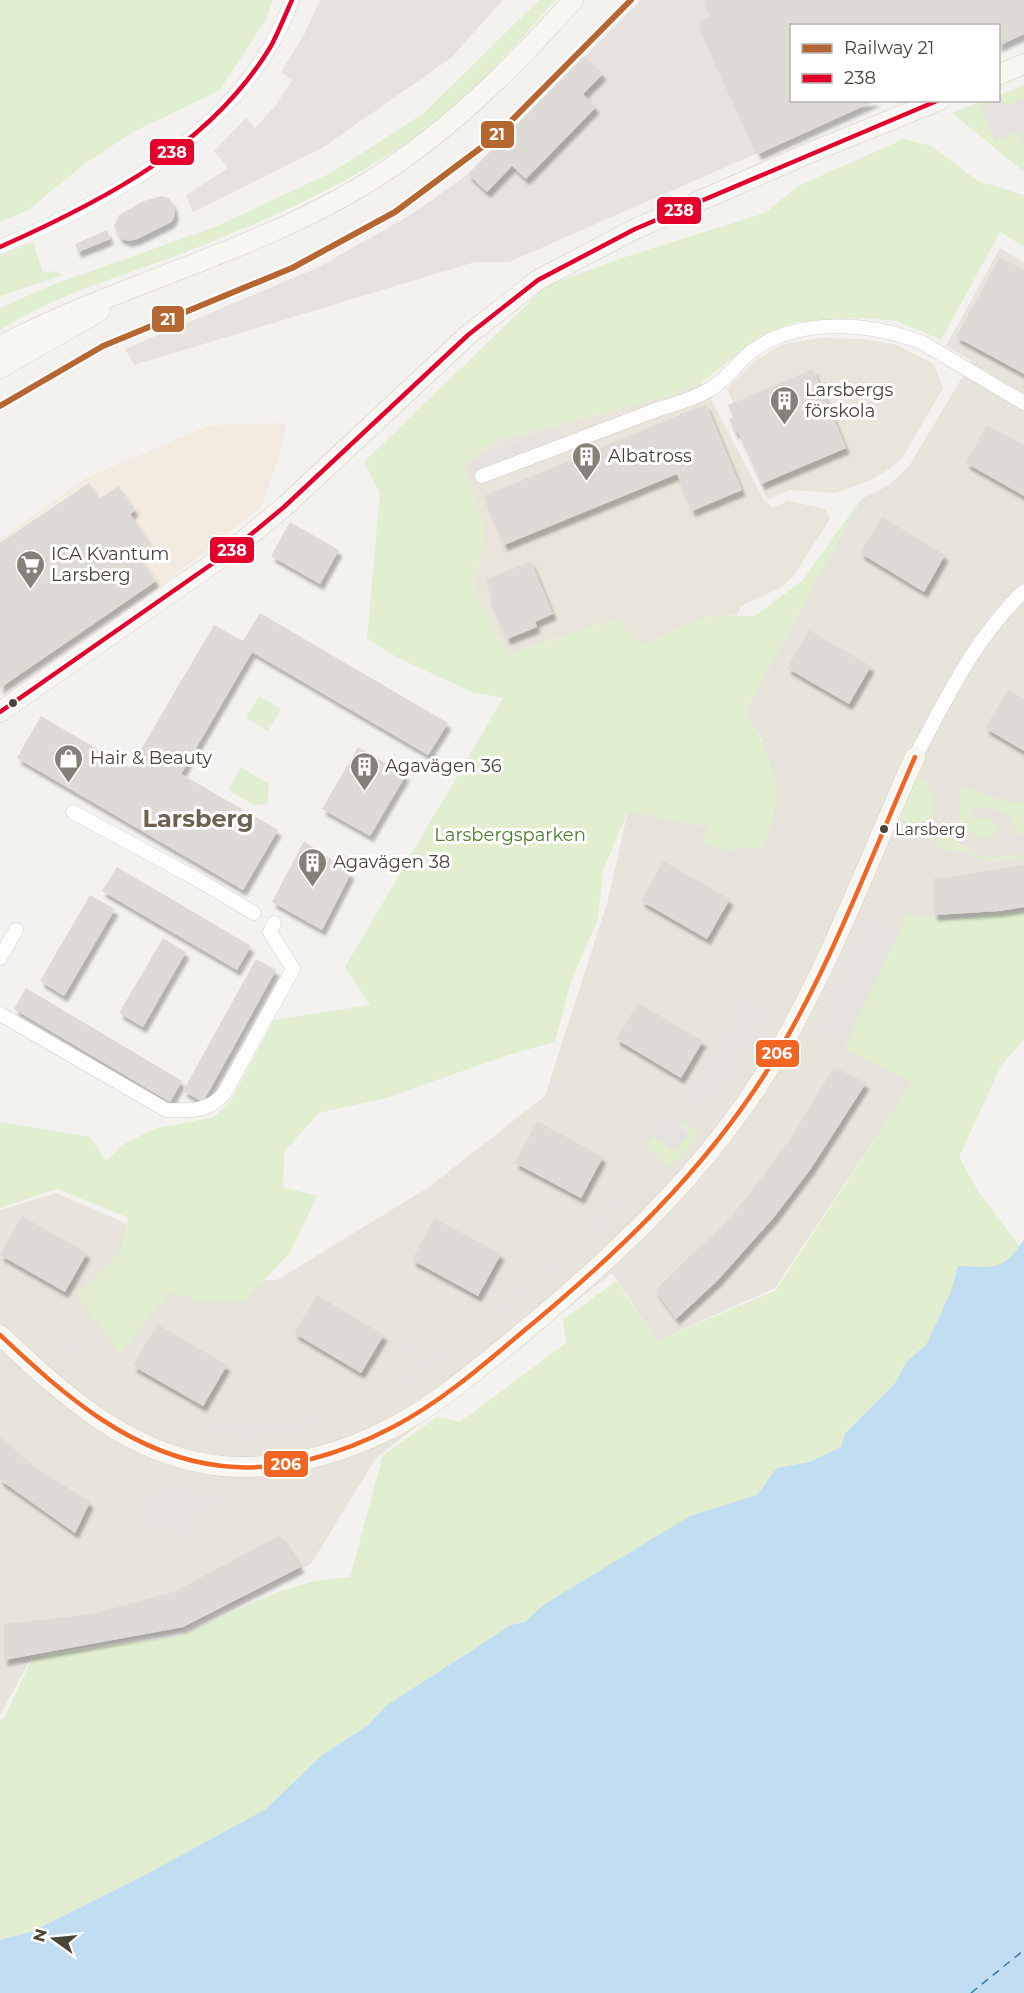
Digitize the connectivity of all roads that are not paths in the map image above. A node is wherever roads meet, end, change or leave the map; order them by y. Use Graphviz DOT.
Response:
graph roads {
  1 [pos="292,0"];
  2 [pos="573,0"];
  3 [pos="1024,64"];
  4 [pos="1000,75"];
  5 [pos="935,102"];
  6 [pos="0,247"];
  7 [pos="164,278"];
  8 [pos="0,346"];
  9 [pos="0,368"];
  10 [pos="1024,403"];
  11 [pos="482,476"];
  12 [pos="1024,591"];
  13 [pos="0,712"];
  14 [pos="915,757"];
  15 [pos="73,812"];
  16 [pos="254,913"];
  17 [pos="274,923"];
  18 [pos="15,930"];
  19 [pos="0,958"];
  20 [pos="0,1014"];
  21 [pos="0,1335"];
  1 -- 6 [label="street"];
  2 -- 7 [label="street"];
  3 -- 4 [label="street"];
  5 -- 13 [label="street"];
  7 -- 8 [label="street"];
  7 -- 9 [label="street"];
  10 -- 11 [label="street"];
  12 -- 14 [label="street"];
  14 -- 21 [label="street"];
  15 -- 16 [label="street"];
  17 -- 20 [label="street"];
  18 -- 19 [label="street"];
}
